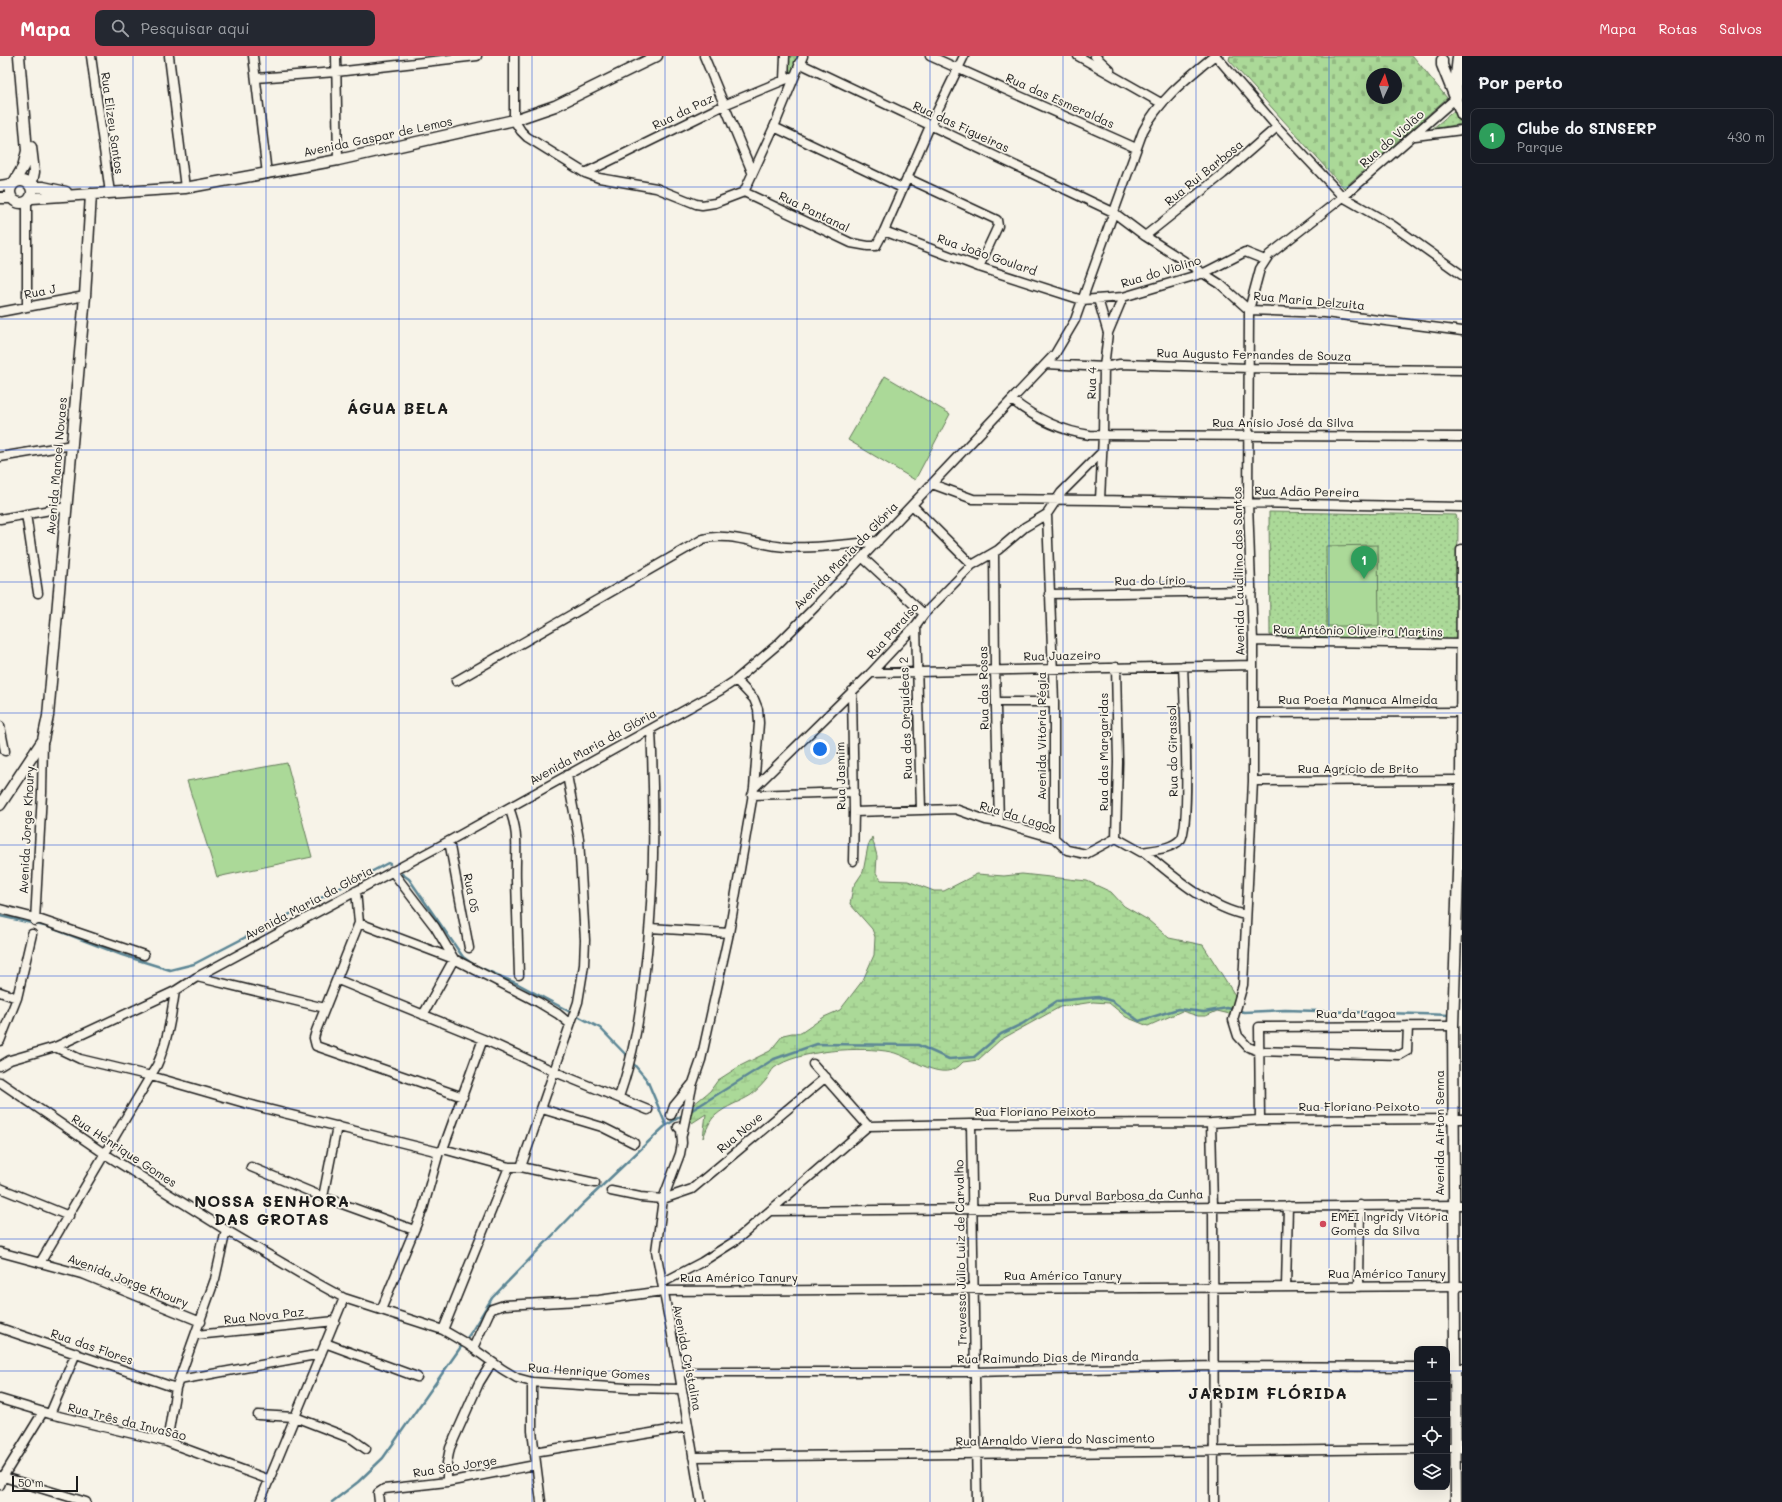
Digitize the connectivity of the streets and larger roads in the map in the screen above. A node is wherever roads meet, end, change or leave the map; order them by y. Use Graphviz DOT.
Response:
graph roads {
  1 [pos="19,56"];
  2 [pos="91,56"];
  3 [pos="169,56"];
  4 [pos="253,56"];
  5 [pos="336,56"];
  6 [pos="477,56"];
  7 [pos="514,56"];
  8 [pos="657,56"];
  9 [pos="704,56"];
  10 [pos="785,56"];
  11 [pos="930,56"];
  12 [pos="964,56"];
  13 [pos="1078,56"];
  14 [pos="1094,56"];
  15 [pos="1215,56"];
  16 [pos="1459,57"];
  17 [pos="1440,58"];
  18 [pos="801,60"];
  19 [pos="958,69"];
  20 [pos="336,72"];
  21 [pos="794,76"];
  22 [pos="1116,76"];
  23 [pos="256,78"];
  24 [pos="784,80"];
  25 [pos="1456,98"];
  26 [pos="1161,103"];
  27 [pos="724,105"];
  28 [pos="1462,115"];
  29 [pos="514,120"];
  30 [pos="25,124"];
  31 [pos="930,126"];
  32 [pos="774,127"];
  33 [pos="1277,127"];
  34 [pos="1462,130"];
  35 [pos="1414,136"];
  36 [pos="1136,148"];
  37 [pos="338,160"];
  38 [pos="752,172"];
  39 [pos="585,173"];
  40 [pos="267,174"];
  41 [pos="907,178"];
  42 [pos="13,184"];
  43 [pos="0,186"];
  44 [pos="31,187"];
  45 [pos="185,188"];
  46 [pos="902,188"];
  47 [pos="744,192"];
  48 [pos="110,193"];
  49 [pos="86,194"];
  50 [pos="1343,197"];
  51 [pos="5,198"];
  52 [pos="29,199"];
  53 [pos="1113,212"];
  54 [pos="884,231"];
  55 [pos="1145,236"];
  56 [pos="1265,260"];
  57 [pos="979,267"];
  58 [pos="1204,274"];
  59 [pos="1462,275"];
  60 [pos="85,296"];
  61 [pos="1123,297"];
  62 [pos="1098,299"];
  63 [pos="1082,300"];
  64 [pos="27,306"];
  65 [pos="1249,310"];
  66 [pos="0,312"];
  67 [pos="1462,331"];
  68 [pos="1108,333"];
  69 [pos="1046,364"];
  70 [pos="1104,367"];
  71 [pos="1249,368"];
  72 [pos="1462,370"];
  73 [pos="1012,400"];
  74 [pos="1104,435"];
  75 [pos="1248,435"];
  76 [pos="1462,437"];
  77 [pos="72,445"];
  78 [pos="1102,452"];
  79 [pos="0,457"];
  80 [pos="932,484"];
  81 [pos="1059,496"];
  82 [pos="1100,500"];
  83 [pos="1248,503"];
  84 [pos="912,505"];
  85 [pos="67,507"];
  86 [pos="1462,508"];
  87 [pos="26,514"];
  88 [pos="1047,514"];
  89 [pos="0,518"];
  90 [pos="878,541"];
  91 [pos="1462,550"];
  92 [pos="994,553"];
  93 [pos="862,557"];
  94 [pos="972,565"];
  95 [pos="1462,577"];
  96 [pos="1252,591"];
  97 [pos="38,593"];
  98 [pos="1049,594"];
  99 [pos="924,614"];
  100 [pos="916,625"];
  101 [pos="1253,641"];
  102 [pos="1461,644"];
  103 [pos="1253,665"];
  104 [pos="1183,666"];
  105 [pos="1116,667"];
  106 [pos="1053,668"];
  107 [pos="995,669"];
  108 [pos="871,673"];
  109 [pos="916,673"];
  110 [pos="456,680"];
  111 [pos="736,680"];
  112 [pos="852,691"];
  113 [pos="996,702"];
  114 [pos="1054,702"];
  115 [pos="1462,712"];
  116 [pos="1254,713"];
  117 [pos="0,726"];
  118 [pos="651,730"];
  119 [pos="43,740"];
  120 [pos="5,751"];
  121 [pos="567,775"];
  122 [pos="1461,780"];
  123 [pos="1254,781"];
  124 [pos="753,792"];
  125 [pos="854,792"];
  126 [pos="0,805"];
  127 [pos="509,808"];
  128 [pos="920,810"];
  129 [pos="854,812"];
  130 [pos="999,822"];
  131 [pos="1054,838"];
  132 [pos="1116,838"];
  133 [pos="449,841"];
  134 [pos="1144,852"];
  135 [pos="853,860"];
  136 [pos="392,871"];
  137 [pos="356,891"];
  138 [pos="0,909"];
  139 [pos="1246,915"];
  140 [pos="35,919"];
  141 [pos="359,923"];
  142 [pos="650,928"];
  143 [pos="729,933"];
  144 [pos="32,934"];
  145 [pos="469,948"];
  146 [pos="144,955"];
  147 [pos="454,959"];
  148 [pos="519,975"];
  149 [pos="196,977"];
  150 [pos="338,980"];
  151 [pos="175,991"];
  152 [pos="0,992"];
  153 [pos="17,998"];
  154 [pos="325,1008"];
  155 [pos="423,1015"];
  156 [pos="571,1021"];
  157 [pos="1453,1024"];
  158 [pos="1408,1026"];
  159 [pos="484,1039"];
  160 [pos="0,1041"];
  161 [pos="55,1047"];
  162 [pos="1259,1051"];
  163 [pos="813,1064"];
  164 [pos="0,1066"];
  165 [pos="555,1072"];
  166 [pos="151,1076"];
  167 [pos="826,1077"];
  168 [pos="0,1082"];
  169 [pos="693,1083"];
  170 [pos="619,1097"];
  171 [pos="462,1098"];
  172 [pos="542,1109"];
  173 [pos="648,1110"];
  174 [pos="671,1115"];
  175 [pos="1457,1119"];
  176 [pos="1260,1120"];
  177 [pos="1211,1123"];
  178 [pos="971,1124"];
  179 [pos="337,1126"];
  180 [pos="868,1126"];
  181 [pos="678,1127"];
  182 [pos="682,1135"];
  183 [pos="634,1143"];
  184 [pos="441,1151"];
  185 [pos="105,1154"];
  186 [pos="251,1167"];
  187 [pos="509,1167"];
  188 [pos="521,1167"];
  189 [pos="595,1183"];
  190 [pos="0,1188"];
  191 [pos="611,1191"];
  192 [pos="323,1197"];
  193 [pos="663,1199"];
  194 [pos="1360,1205"];
  195 [pos="1458,1205"];
  196 [pos="1288,1206"];
  197 [pos="1213,1207"];
  198 [pos="973,1209"];
  199 [pos="770,1211"];
  200 [pos="69,1216"];
  201 [pos="226,1230"];
  202 [pos="414,1230"];
  203 [pos="0,1252"];
  204 [pos="40,1263"];
  205 [pos="1359,1286"];
  206 [pos="1458,1286"];
  207 [pos="663,1287"];
  208 [pos="1214,1287"];
  209 [pos="1286,1287"];
  210 [pos="974,1289"];
  211 [pos="344,1298"];
  212 [pos="381,1310"];
  213 [pos="334,1321"];
  214 [pos="201,1322"];
  215 [pos="0,1328"];
  216 [pos="446,1332"];
  217 [pos="196,1335"];
  218 [pos="325,1343"];
  219 [pos="470,1346"];
  220 [pos="76,1353"];
  221 [pos="321,1354"];
  222 [pos="492,1362"];
  223 [pos="1214,1366"];
  224 [pos="1414,1367"];
  225 [pos="1455,1368"];
  226 [pos="679,1372"];
  227 [pos="975,1372"];
  228 [pos="417,1377"];
  229 [pos="532,1382"];
  230 [pos="178,1384"];
  231 [pos="681,1389"];
  232 [pos="0,1399"];
  233 [pos="46,1413"];
  234 [pos="258,1415"];
  235 [pos="295,1417"];
  236 [pos="688,1427"];
  237 [pos="168,1442"];
  238 [pos="1455,1448"];
  239 [pos="366,1449"];
  240 [pos="1414,1449"];
  241 [pos="1215,1450"];
  242 [pos="534,1452"];
  243 [pos="976,1453"];
  244 [pos="693,1457"];
  245 [pos="536,1465"];
  246 [pos="1,1476"];
  247 [pos="270,1480"];
  248 [pos="447,1482"];
  249 [pos="0,1485"];
  250 [pos="86,1502"];
  251 [pos="260,1502"];
  252 [pos="379,1502"];
  253 [pos="541,1502"];
  254 [pos="701,1502"];
  255 [pos="977,1502"];
  256 [pos="1214,1502"];
  257 [pos="1456,1502"];
  1 -- 30 [label="street"];
  2 -- 48 [label="street, Rua Elizeu Santos"];
  3 -- 45 [label="street"];
  4 -- 23 [label="street"];
  5 -- 20 [label="street"];
  6 -- 20 [label="street"];
  7 -- 29 [label="street"];
  8 -- 29 [label="street, Avenida Gaspar de Lemos"];
  9 -- 27 [label="street"];
  10 -- 24 [label="street"];
  11 -- 19 [label="street, Rua das Esmeraldas"];
  12 -- 19 [label="street"];
  13 -- 22 [label="street"];
  14 -- 22 [label="street"];
  15 -- 26 [label="street, Avenida Maria da Glória"];
  15 -- 33 [label="street"];
  16 -- 17 [label="street"];
  16 -- 25 [label="street"];
  17 -- 25 [label="street"];
  18 -- 21 [label="street"];
  18 -- 31 [label="street, Rua das Figueiras"];
  19 -- 31 [label="street"];
  19 -- 36 [label="street, Rua das Esmeraldas"];
  20 -- 23 [label="street"];
  20 -- 37 [label="street"];
  21 -- 24 [label="street, Rua da Paz"];
  21 -- 32 [label="street"];
  22 -- 26 [label="street"];
  23 -- 40 [label="street"];
  24 -- 27 [label="street, Rua da Paz"];
  25 -- 28 [label="street"];
  25 -- 35 [label="street, Rua do Violão"];
  26 -- 36 [label="street, Avenida Maria da Glória"];
  27 -- 38 [label="street"];
  27 -- 39 [label="street, Rua da Paz"];
  29 -- 37 [label="street, Avenida Gaspar de Lemos"];
  29 -- 39 [label="street"];
  30 -- 42 [label="street"];
  30 -- 44 [label="street"];
  31 -- 41 [label="street"];
  31 -- 53 [label="street, Rua das Figueiras"];
  32 -- 38 [label="street"];
  32 -- 46 [label="street"];
  33 -- 50 [label="street"];
  33 -- 55 [label="street, Rua Rui Barbosa"];
  34 -- 35 [label="street"];
  35 -- 50 [label="street, Rua do Violão"];
  36 -- 53 [label="street, Avenida Maria da Glória"];
  37 -- 40 [label="street, Avenida Gaspar de Lemos"];
  38 -- 47 [label="street"];
  39 -- 47 [label="street"];
  40 -- 45 [label="street, Avenida Gaspar de Lemos"];
  41 -- 46 [label="street"];
  41 -- 57 [label="street"];
  42 -- 43 [label="street"];
  42 -- 44 [label="street"];
  42 -- 51 [label="street"];
  44 -- 49 [label="street"];
  44 -- 52 [label="street"];
  45 -- 48 [label="street, Avenida Gaspar de Lemos"];
  46 -- 54 [label="street"];
  47 -- 54 [label="street, Rua Pantanal"];
  48 -- 49 [label="street, Avenida Gaspar de Lemos"];
  49 -- 52 [label="street"];
  49 -- 60 [label="street, Avenida Manoel Novaes"];
  50 -- 56 [label="street, Avenida Laudilino dos Santos"];
  50 -- 59 [label="street"];
  51 -- 52 [label="street"];
  52 -- 64 [label="street"];
  53 -- 55 [label="street, Rua Maria Delzuita"];
  53 -- 63 [label="street, Avenida Maria da Glória"];
  54 -- 57 [label="street, Rua João Goulard"];
  55 -- 58 [label="street, Rua Maria Delzuita"];
  56 -- 58 [label="street, Rua do Violino"];
  56 -- 65 [label="street, Avenida Laudilino dos Santos"];
  57 -- 63 [label="street, Rua João Goulard"];
  58 -- 61 [label="street, Rua do Violino"];
  58 -- 65 [label="street, Rua Maria Delzuita"];
  60 -- 64 [label="street, Rua J"];
  60 -- 77 [label="street, Avenida Manoel Novaes"];
  61 -- 62 [label="street, Rua do Violino"];
  61 -- 68 [label="street, Rua 4"];
  62 -- 63 [label="street, Rua do Violino"];
  62 -- 68 [label="street, Rua 4"];
  63 -- 69 [label="street, Avenida Maria da Glória"];
  64 -- 66 [label="street, Rua J"];
  65 -- 67 [label="street, Rua Maria Delzuita"];
  65 -- 71 [label="street, Avenida Laudilino dos Santos"];
  68 -- 70 [label="street, Rua 4"];
  69 -- 70 [label="street, Rua Augusto Fernandes de Souza"];
  69 -- 73 [label="street, Avenida Maria da Glória"];
  70 -- 71 [label="street, Rua Augusto Fernandes de Souza"];
  70 -- 74 [label="street, Rua 4"];
  71 -- 72 [label="street, Rua Augusto Fernandes de Souza"];
  71 -- 75 [label="street, Avenida Laudilino dos Santos"];
  73 -- 74 [label="street, Rua Anísio José da Silva"];
  73 -- 80 [label="street, Avenida Maria da Glória"];
  74 -- 75 [label="street, Rua Anísio José da Silva"];
  74 -- 78 [label="street"];
  75 -- 76 [label="street, Rua Anísio José da Silva"];
  75 -- 83 [label="street, Avenida Laudilino dos Santos"];
  77 -- 79 [label="street"];
  77 -- 85 [label="street, Avenida Manoel Novaes"];
  78 -- 81 [label="street, Rua Paraíso"];
  78 -- 82 [label="street"];
  80 -- 81 [label="street, Rua Adão Pereira"];
  80 -- 84 [label="street, Avenida Maria da Glória"];
  81 -- 82 [label="street, Rua Adão Pereira"];
  81 -- 88 [label="street, Rua Paraíso"];
  82 -- 83 [label="street, Rua Adão Pereira"];
  83 -- 86 [label="street, Rua Adão Pereira"];
  83 -- 96 [label="street, Avenida Laudilino dos Santos"];
  84 -- 90 [label="street, Avenida Maria da Glória"];
  84 -- 94 [label="street"];
  85 -- 87 [label="street"];
  85 -- 119 [label="street, Avenida Manoel Novaes"];
  87 -- 89 [label="street"];
  87 -- 97 [label="street"];
  88 -- 92 [label="street, Rua Paraíso"];
  88 -- 98 [label="street, Avenida Vitória Régia"];
  90 -- 93 [label="street, Avenida Maria da Glória"];
  90 -- 110 [label="street"];
  91 -- 95 [label="street, Avenida Airton Senna"];
  92 -- 94 [label="street, Rua Paraíso"];
  92 -- 107 [label="street, Rua das Rosas"];
  93 -- 99 [label="street"];
  93 -- 111 [label="street, Avenida Maria da Glória"];
  94 -- 99 [label="street, Rua Paraíso"];
  95 -- 102 [label="street, Avenida Airton Senna"];
  96 -- 98 [label="street, Rua do Lírio"];
  96 -- 101 [label="street, Avenida Laudilino dos Santos"];
  98 -- 106 [label="street, Avenida Vitória Régia"];
  99 -- 100 [label="street, Rua Paraíso"];
  100 -- 108 [label="street, Rua Paraíso"];
  100 -- 109 [label="street, Rua das Orquídeas 2"];
  101 -- 102 [label="street, Rua Antônio Oliveira Martins"];
  101 -- 103 [label="street, Avenida Laudilino dos Santos"];
  102 -- 115 [label="street, Avenida Airton Senna"];
  103 -- 104 [label="street, Rua Juazeiro"];
  103 -- 116 [label="street, Avenida Laudilino dos Santos"];
  104 -- 105 [label="street, Rua Juazeiro"];
  104 -- 134 [label="street, Rua do Girassol"];
  105 -- 106 [label="street, Rua Juazeiro"];
  105 -- 132 [label="street, Rua das Margaridas"];
  106 -- 107 [label="street, Rua Juazeiro"];
  106 -- 114 [label="street, Avenida Vitória Régia"];
  107 -- 109 [label="street, Rua Juazeiro"];
  107 -- 113 [label="street, Rua das Rosas"];
  108 -- 109 [label="street, Rua Juazeiro"];
  108 -- 112 [label="street, Rua Paraíso"];
  109 -- 128 [label="street, Rua das Orquídeas 2"];
  111 -- 118 [label="street, Avenida Maria da Glória"];
  111 -- 124 [label="street"];
  112 -- 124 [label="street, Rua Paraíso"];
  112 -- 125 [label="street, Rua Jasmim"];
  113 -- 114 [label="street"];
  113 -- 130 [label="street, Rua das Rosas"];
  114 -- 131 [label="street, Avenida Vitória Régia"];
  115 -- 116 [label="street, Rua Poeta Manuca Almeida"];
  115 -- 122 [label="street, Avenida Airton Senna"];
  116 -- 123 [label="street, Avenida Laudilino dos Santos"];
  117 -- 120 [label="street"];
  118 -- 121 [label="street, Avenida Maria da Glória"];
  118 -- 142 [label="street"];
  119 -- 126 [label="street"];
  119 -- 140 [label="street, Avenida Jorge Khoury"];
  121 -- 127 [label="street, Avenida Maria da Glória"];
  121 -- 156 [label="street"];
  122 -- 123 [label="street, Rua Agrício de Brito"];
  122 -- 157 [label="street, Avenida Airton Senna"];
  123 -- 139 [label="street, Avenida Laudilino dos Santos"];
  124 -- 125 [label="street"];
  124 -- 143 [label="street"];
  125 -- 129 [label="street, Rua Jasmim"];
  127 -- 133 [label="street, Avenida Maria da Glória"];
  127 -- 148 [label="street"];
  128 -- 129 [label="street, Rua da Lagoa"];
  128 -- 130 [label="street, Rua da Lagoa"];
  129 -- 135 [label="street, Rua Jasmim"];
  130 -- 131 [label="street, Rua da Lagoa"];
  131 -- 132 [label="street, Rua da Lagoa"];
  132 -- 134 [label="street"];
  133 -- 136 [label="street, Avenida Maria da Glória"];
  133 -- 145 [label="street, Rua 05"];
  134 -- 139 [label="street"];
  136 -- 137 [label="street, Avenida Maria da Glória"];
  136 -- 147 [label="street"];
  137 -- 141 [label="street"];
  137 -- 149 [label="street, Avenida Maria da Glória"];
  138 -- 140 [label="street"];
  139 -- 162 [label="street, Avenida Laudilino dos Santos"];
  140 -- 146 [label="street"];
  141 -- 147 [label="street"];
  141 -- 150 [label="street"];
  142 -- 143 [label="street"];
  142 -- 170 [label="street"];
  143 -- 169 [label="street"];
  144 -- 153 [label="street"];
  147 -- 155 [label="street"];
  147 -- 156 [label="street"];
  149 -- 151 [label="street, Avenida Maria da Glória"];
  149 -- 154 [label="street"];
  150 -- 154 [label="street"];
  150 -- 155 [label="street"];
  151 -- 161 [label="street, Avenida Maria da Glória"];
  151 -- 166 [label="street"];
  152 -- 153 [label="street"];
  153 -- 160 [label="street"];
  154 -- 171 [label="street"];
  155 -- 159 [label="street"];
  156 -- 165 [label="street"];
  157 -- 158 [label="street, Rua da Lagoa"];
  157 -- 175 [label="street, Avenida Airton Senna"];
  158 -- 162 [label="street, Rua da Lagoa"];
  158 -- 162 [label="street"];
  159 -- 165 [label="street"];
  159 -- 171 [label="street"];
  161 -- 164 [label="street, Avenida Maria da Glória"];
  161 -- 166 [label="street"];
  162 -- 176 [label="street"];
  163 -- 167 [label="street"];
  165 -- 170 [label="street"];
  165 -- 172 [label="street"];
  166 -- 179 [label="street"];
  166 -- 185 [label="street"];
  167 -- 180 [label="street"];
  167 -- 193 [label="street, Rua Nove"];
  168 -- 185 [label="street, Rua Henrique Gomes"];
  169 -- 174 [label="street"];
  169 -- 182 [label="street, Avenida Cristalina"];
  170 -- 173 [label="street"];
  171 -- 184 [label="street"];
  172 -- 183 [label="street"];
  172 -- 188 [label="street"];
  175 -- 176 [label="street, Rua Floriano Peixoto"];
  175 -- 195 [label="street, Avenida Airton Senna"];
  176 -- 177 [label="street, Rua Floriano Peixoto"];
  177 -- 178 [label="street, Rua Floriano Peixoto"];
  177 -- 197 [label="street"];
  178 -- 180 [label="street, Rua Floriano Peixoto"];
  178 -- 198 [label="street, Travessa Júlio Luiz de Carvalho"];
  179 -- 184 [label="street"];
  179 -- 192 [label="street"];
  180 -- 199 [label="street"];
  181 -- 182 [label="street"];
  182 -- 193 [label="street, Avenida Cristalina"];
  184 -- 187 [label="street"];
  184 -- 202 [label="street"];
  185 -- 200 [label="street"];
  185 -- 201 [label="street, Rua Henrique Gomes"];
  186 -- 192 [label="street"];
  187 -- 188 [label="street"];
  187 -- 216 [label="street"];
  188 -- 189 [label="street"];
  190 -- 200 [label="street"];
  191 -- 193 [label="street"];
  192 -- 202 [label="street"];
  193 -- 207 [label="street, Avenida Cristalina"];
  194 -- 195 [label="street, Rua Durval Barbosa da Cunha"];
  194 -- 196 [label="street, Rua Durval Barbosa da Cunha"];
  194 -- 205 [label="street"];
  195 -- 206 [label="street, Avenida Airton Senna"];
  196 -- 197 [label="street, Rua Durval Barbosa da Cunha"];
  196 -- 209 [label="street"];
  197 -- 198 [label="street, Rua Durval Barbosa da Cunha"];
  197 -- 208 [label="street"];
  198 -- 199 [label="street, Rua Durval Barbosa da Cunha"];
  198 -- 210 [label="street, Travessa Júlio Luiz de Carvalho"];
  199 -- 207 [label="street"];
  200 -- 204 [label="street"];
  201 -- 211 [label="street, Rua Henrique Gomes"];
  201 -- 214 [label="street"];
  202 -- 212 [label="street"];
  203 -- 204 [label="street, Avenida Jorge Khoury"];
  204 -- 214 [label="street, Avenida Jorge Khoury"];
  205 -- 206 [label="street, Rua Américo Tanury"];
  205 -- 209 [label="street, Rua Américo Tanury"];
  206 -- 225 [label="street, Avenida Airton Senna"];
  207 -- 210 [label="street, Rua Américo Tanury"];
  207 -- 219 [label="street"];
  207 -- 226 [label="street, Avenida Cristalina"];
  208 -- 209 [label="street, Rua Américo Tanury"];
  208 -- 210 [label="street, Rua Américo Tanury"];
  208 -- 223 [label="street"];
  210 -- 227 [label="street, Travessa Júlio Luiz de Carvalho"];
  211 -- 212 [label="street, Rua Henrique Gomes"];
  211 -- 213 [label="street"];
  212 -- 216 [label="street, Rua Henrique Gomes"];
  213 -- 217 [label="street, Rua Nova Paz"];
  213 -- 218 [label="street"];
  214 -- 217 [label="street"];
  215 -- 220 [label="street, Rua das Flores"];
  216 -- 219 [label="street, Rua Henrique Gomes"];
  217 -- 230 [label="street"];
  218 -- 221 [label="street"];
  218 -- 228 [label="street"];
  219 -- 222 [label="street, Rua Henrique Gomes"];
  220 -- 230 [label="street, Rua das Flores"];
  220 -- 233 [label="street"];
  221 -- 230 [label="street, Rua das Flores"];
  221 -- 235 [label="street"];
  222 -- 229 [label="street, Rua Henrique Gomes"];
  222 -- 248 [label="street"];
  223 -- 224 [label="street, Rua Raimundo Dias de Miranda"];
  223 -- 227 [label="street, Rua Raimundo Dias de Miranda"];
  223 -- 241 [label="street"];
  225 -- 238 [label="street, Avenida Airton Senna"];
  226 -- 227 [label="street, Rua Raimundo Dias de Miranda"];
  226 -- 231 [label="street, Avenida Cristalina"];
  227 -- 243 [label="street, Travessa Júlio Luiz de Carvalho"];
  229 -- 231 [label="street, Rua Henrique Gomes"];
  229 -- 242 [label="street"];
  230 -- 237 [label="street"];
  231 -- 236 [label="street, Avenida Cristalina"];
  232 -- 233 [label="street, Rua Três da InvaSão"];
  233 -- 237 [label="street, Rua Três da InvaSão"];
  233 -- 246 [label="street"];
  234 -- 235 [label="street"];
  235 -- 239 [label="street"];
  235 -- 247 [label="street"];
  236 -- 242 [label="street"];
  236 -- 244 [label="street, Avenida Cristalina"];
  237 -- 247 [label="street, Rua Três da InvaSão"];
  238 -- 257 [label="street, Avenida Airton Senna"];
  240 -- 241 [label="street, Rua Arnaldo Viera do Nascimento"];
  241 -- 243 [label="street, Rua Arnaldo Viera do Nascimento"];
  241 -- 256 [label="street"];
  242 -- 245 [label="street"];
  243 -- 244 [label="street, Rua Arnaldo Viera do Nascimento"];
  243 -- 255 [label="street, Travessa Júlio Luiz de Carvalho"];
  244 -- 254 [label="street, Avenida Cristalina"];
  245 -- 248 [label="street, Rua São Jorge"];
  245 -- 253 [label="street"];
  246 -- 249 [label="street"];
  246 -- 250 [label="street"];
  247 -- 251 [label="street"];
  248 -- 252 [label="street, Rua São Jorge"];
}
